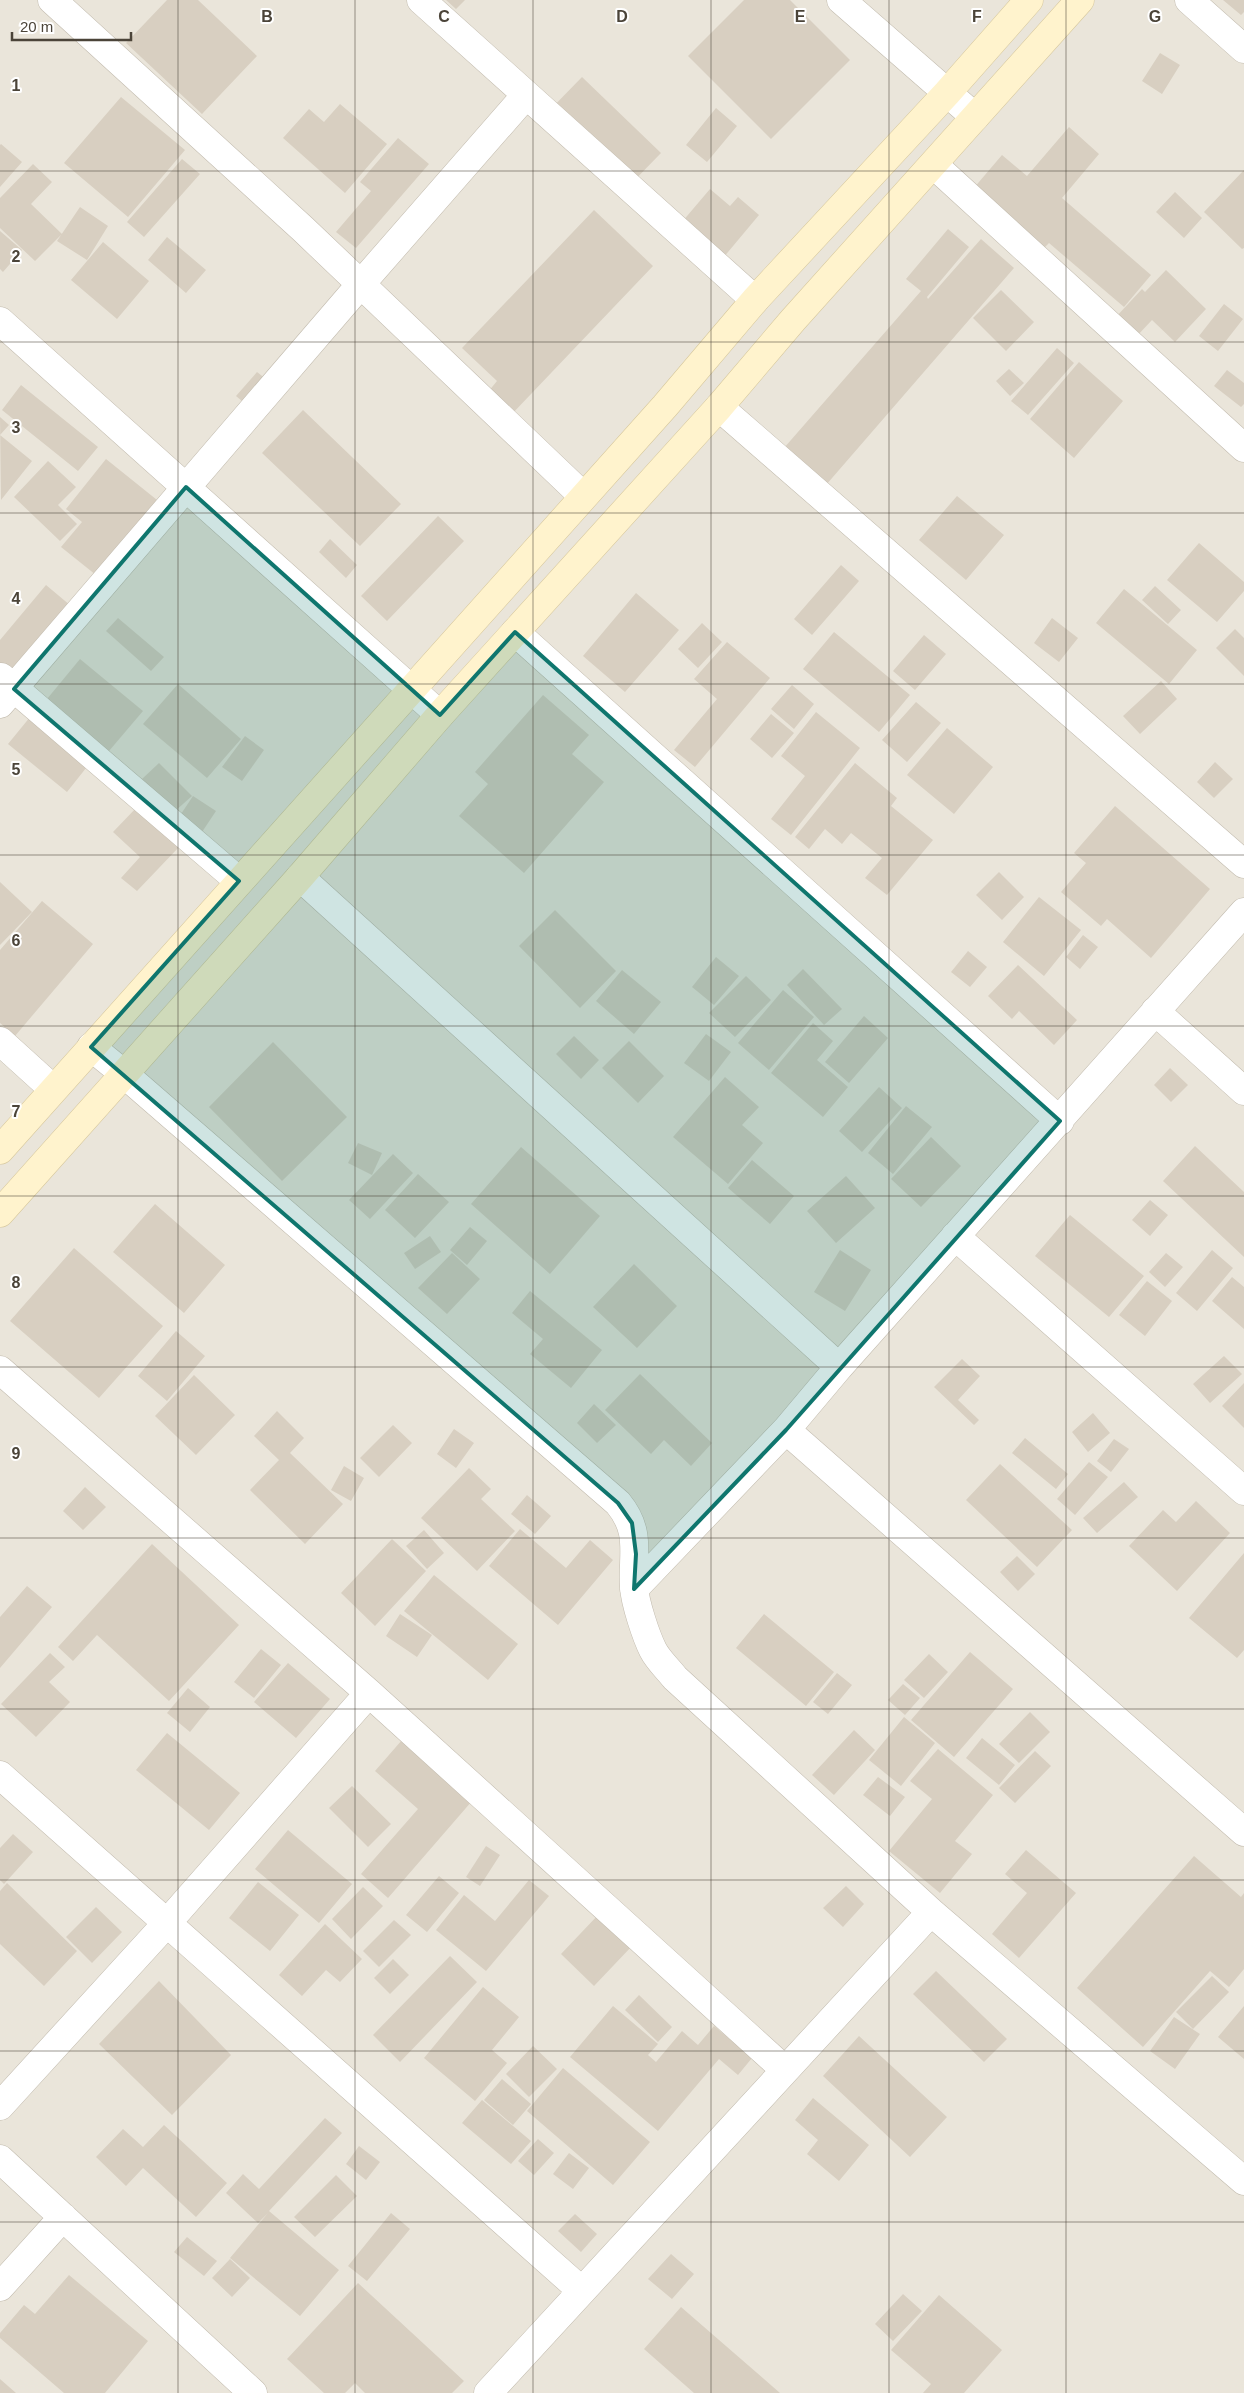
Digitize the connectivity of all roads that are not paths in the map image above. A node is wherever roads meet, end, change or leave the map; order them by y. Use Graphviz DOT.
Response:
graph roads {
  1 [pos="52,0"];
  2 [pos="421,0"];
  3 [pos="842,0"];
  4 [pos="1029,0"];
  5 [pos="1080,0"];
  6 [pos="1189,0"];
  7 [pos="1244,49"];
  8 [pos="948,93"];
  9 [pos="526,95"];
  10 [pos="975,117"];
  11 [pos="934,165"];
  12 [pos="360,285"];
  13 [pos="755,300"];
  14 [pos="0,321"];
  15 [pos="719,407"];
  16 [pos="1244,448"];
  17 [pos="186,488"];
  18 [pos="582,495"];
  19 [pos="515,632"];
  20 [pos="412,689"];
  21 [pos="5,690"];
  22 [pos="440,716"];
  23 [pos="1244,864"];
  24 [pos="300,877"];
  25 [pos="240,881"];
  26 [pos="1244,912"];
  27 [pos="1154,1011"];
  28 [pos="0,1041"];
  29 [pos="90,1047"];
  30 [pos="123,1073"];
  31 [pos="53,1089"];
  32 [pos="1244,1091"];
  33 [pos="1060,1121"];
  34 [pos="0,1150"];
  35 [pos="0,1213"];
  36 [pos="956,1236"];
  37 [pos="839,1368"];
  38 [pos="0,1370"];
  39 [pos="786,1430"];
  40 [pos="1244,1491"];
  41 [pos="634,1589"];
  42 [pos="368,1693"];
  43 [pos="0,1775"];
  44 [pos="1244,1832"];
  45 [pos="931,1912"];
  46 [pos="166,1923"];
  47 [pos="785,2070"];
  48 [pos="0,2106"];
  49 [pos="0,2159"];
  50 [pos="1244,2181"];
  51 [pos="63,2217"];
  52 [pos="0,2287"];
  53 [pos="582,2291"];
  54 [pos="253,2393"];
  55 [pos="488,2393"];
  1 -- 12 [label="street"];
  2 -- 9 [label="street"];
  3 -- 8 [label="street"];
  4 -- 8 [label="main road"];
  5 -- 10 [label="main road"];
  6 -- 7 [label="street"];
  8 -- 10 [label="street"];
  8 -- 13 [label="main road"];
  9 -- 12 [label="street"];
  9 -- 13 [label="street"];
  10 -- 11 [label="main road"];
  11 -- 15 [label="main road"];
  11 -- 16 [label="street"];
  12 -- 17 [label="street"];
  12 -- 18 [label="street"];
  13 -- 18 [label="main road"];
  14 -- 17 [label="street"];
  15 -- 19 [label="main road"];
  15 -- 23 [label="street"];
  17 -- 20 [label="street"];
  17 -- 21 [label="street"];
  18 -- 20 [label="main road"];
  19 -- 22 [label="main road"];
  19 -- 33 [label="street"];
  20 -- 22 [label="street"];
  20 -- 25 [label="main road"];
  21 -- 25 [label="street"];
  22 -- 24 [label="main road"];
  24 -- 30 [label="main road"];
  24 -- 37 [label="street"];
  25 -- 29 [label="main road"];
  26 -- 27 [label="street"];
  27 -- 32 [label="street"];
  27 -- 33 [label="street"];
  28 -- 31 [label="street"];
  29 -- 30 [label="street"];
  29 -- 31 [label="main road"];
  30 -- 35 [label="main road"];
  30 -- 41 [label="street"];
  31 -- 34 [label="main road"];
  33 -- 36 [label="street"];
  36 -- 37 [label="street"];
  36 -- 40 [label="street"];
  37 -- 39 [label="street"];
  38 -- 42 [label="street"];
  39 -- 41 [label="street"];
  39 -- 44 [label="street"];
  41 -- 45 [label="street"];
  42 -- 46 [label="street"];
  42 -- 47 [label="street"];
  43 -- 46 [label="street"];
  45 -- 47 [label="street"];
  45 -- 50 [label="street"];
  46 -- 48 [label="street"];
  46 -- 53 [label="street"];
  47 -- 53 [label="street"];
  49 -- 51 [label="street"];
  51 -- 52 [label="street"];
  51 -- 54 [label="street"];
  53 -- 55 [label="street"];
}
